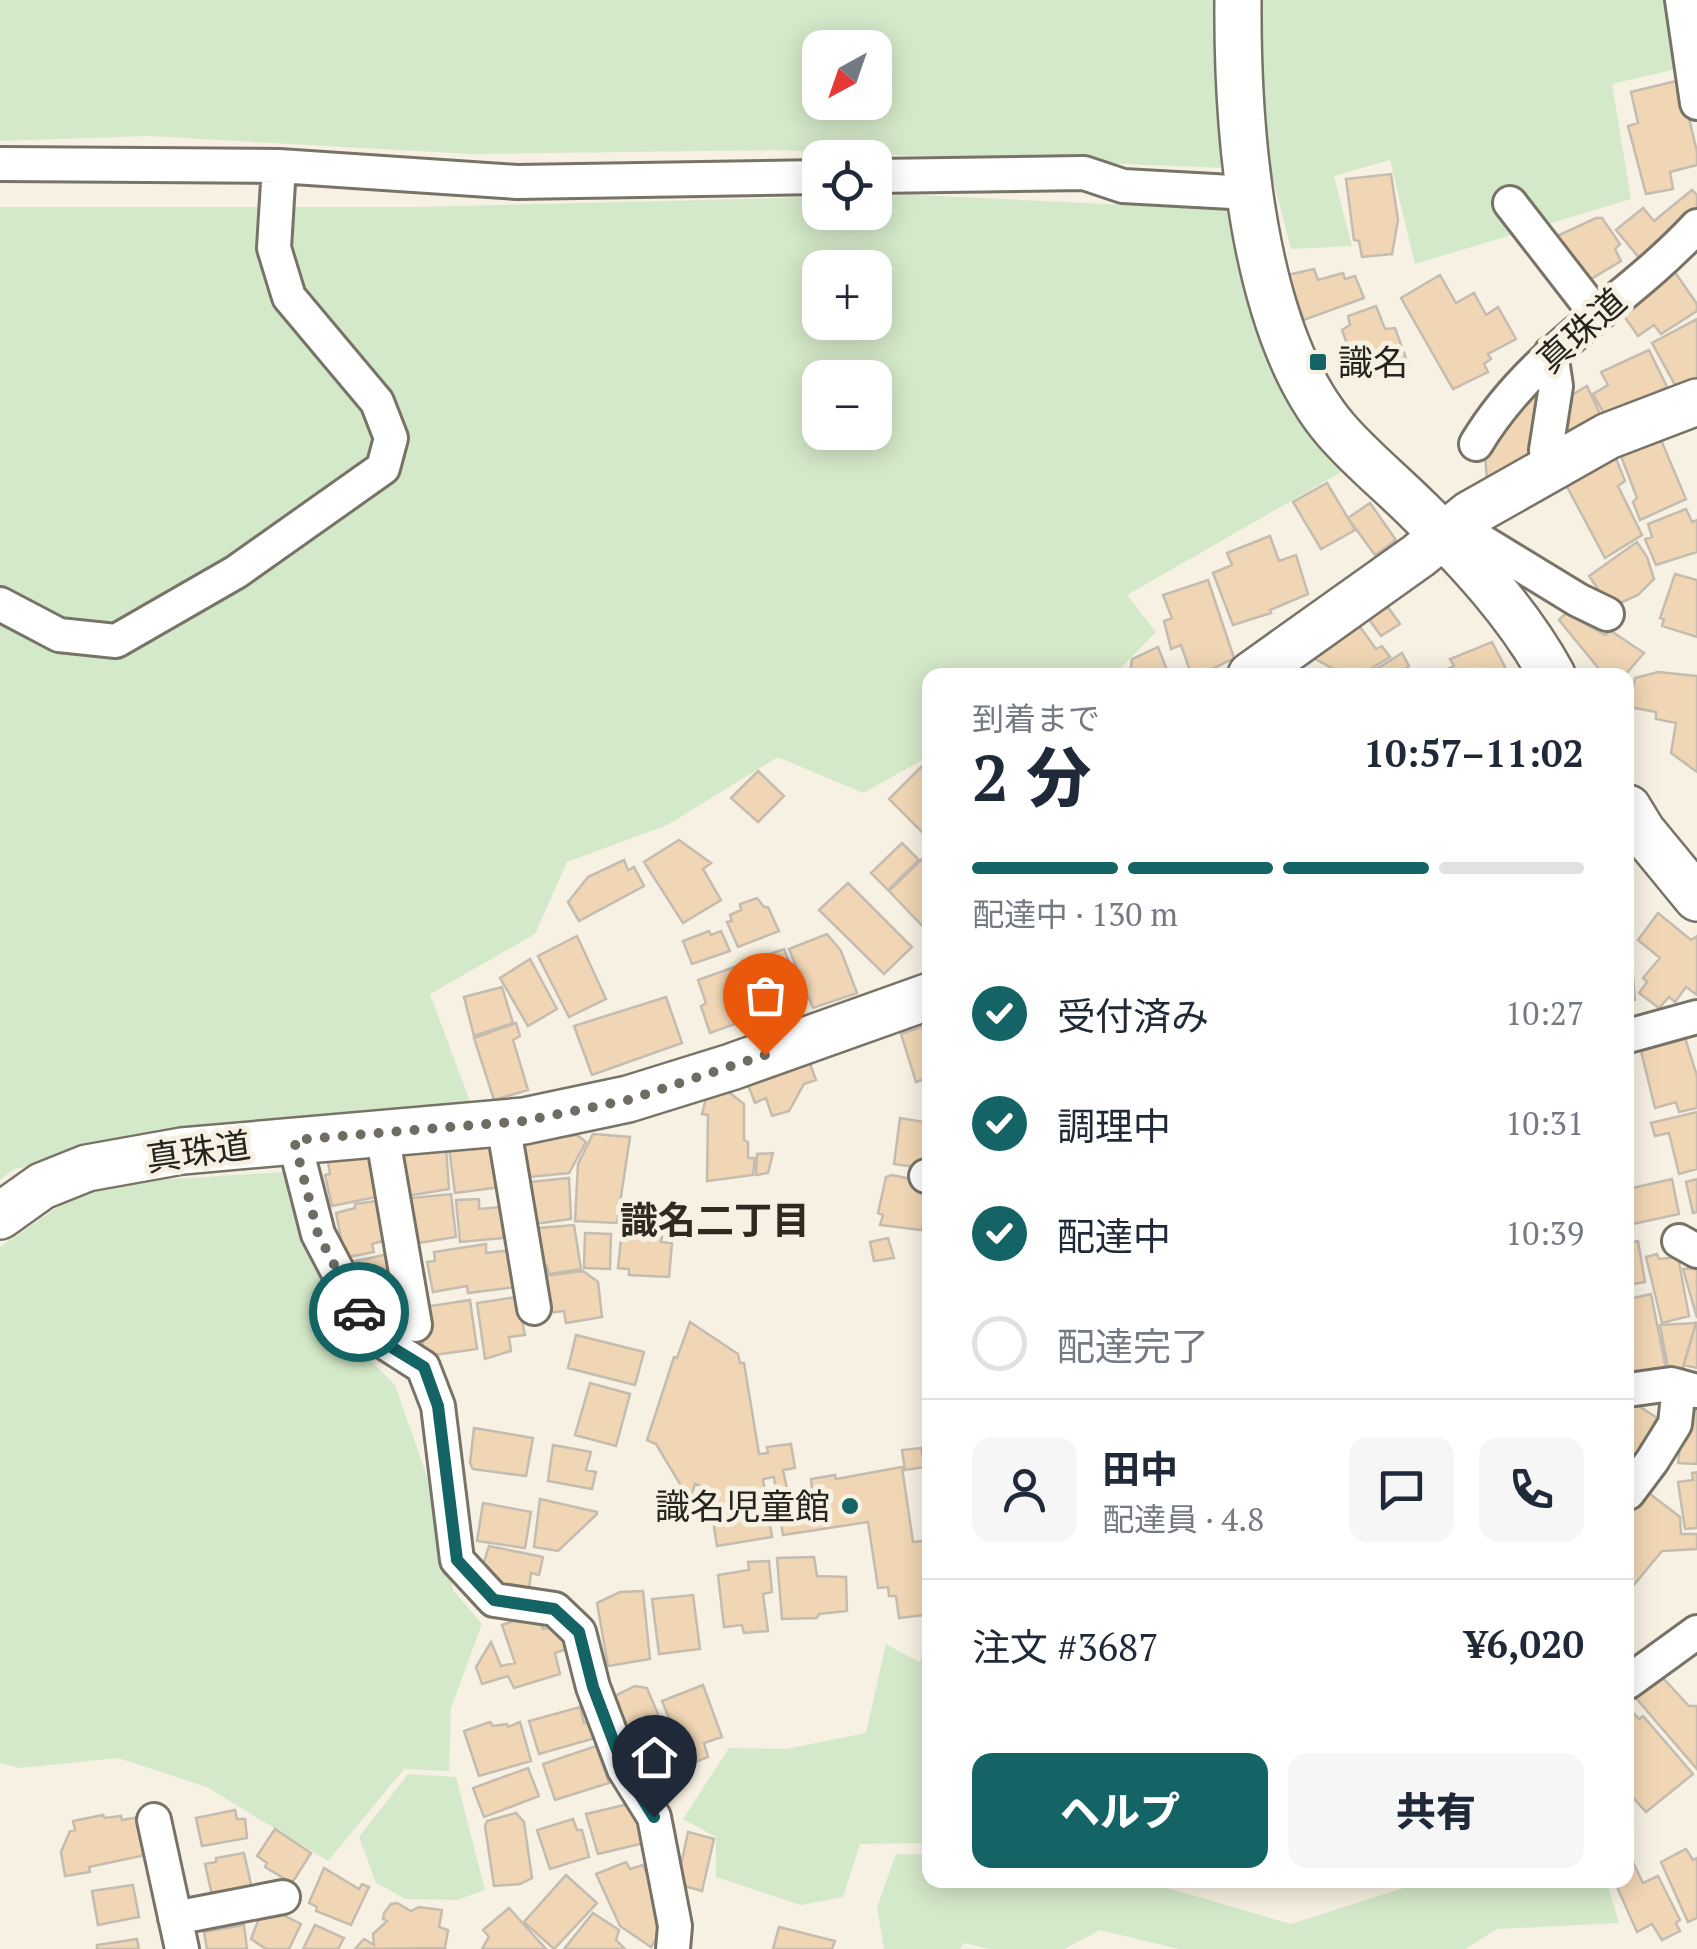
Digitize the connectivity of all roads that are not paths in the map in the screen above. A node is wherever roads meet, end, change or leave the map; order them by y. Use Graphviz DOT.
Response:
graph roads {
  1 [pos="1238,0"];
  2 [pos="1682,0"];
  3 [pos="1697,103"];
  4 [pos="0,164"];
  5 [pos="279,166"];
  6 [pos="892,176"];
  7 [pos="802,177"];
  8 [pos="1250,193"];
  9 [pos="1510,202"];
  10 [pos="1697,226"];
  11 [pos="1596,314"];
  12 [pos="1551,353"];
  13 [pos="1697,402"];
  14 [pos="1476,444"];
  15 [pos="1548,468"];
  16 [pos="1460,523"];
  17 [pos="0,604"];
  18 [pos="1607,614"];
  19 [pos="1261,668"];
  20 [pos="1548,668"];
  21 [pos="1634,818"];
  22 [pos="1697,898"];
  23 [pos="922,999"];
  24 [pos="1697,1017"];
  25 [pos="1634,1034"];
  26 [pos="504,1123"];
  27 [pos="382,1133"];
  28 [pos="294,1140"];
  29 [pos="0,1216"];
  30 [pos="534,1308"];
  31 [pos="415,1325"];
  32 [pos="1688,1388"];
  33 [pos="1634,1390"];
  34 [pos="1634,1485"];
  35 [pos="1697,1632"];
  36 [pos="1634,1678"];
  37 [pos="154,1820"];
  38 [pos="283,1897"];
  39 [pos="179,1934"];
  40 [pos="673,1949"];
  1 -- 8 [label="street"];
  2 -- 3 [label="street"];
  4 -- 5 [label="street"];
  5 -- 7 [label="street"];
  5 -- 17 [label="street"];
  6 -- 8 [label="street"];
  8 -- 16 [label="street"];
  9 -- 11 [label="street"];
  10 -- 11 [label="street, 真珠道"];
  11 -- 12 [label="street, 真珠道"];
  12 -- 14 [label="street, 真珠道"];
  12 -- 15 [label="street"];
  13 -- 15 [label="street"];
  15 -- 16 [label="street"];
  16 -- 18 [label="street"];
  16 -- 19 [label="street"];
  16 -- 20 [label="street"];
  21 -- 22 [label="street"];
  23 -- 26 [label="street, 真珠道"];
  24 -- 25 [label="street"];
  26 -- 27 [label="street, 真珠道"];
  26 -- 30 [label="street"];
  27 -- 28 [label="street, 真珠道"];
  27 -- 31 [label="street"];
  28 -- 29 [label="street, 真珠道"];
  28 -- 40 [label="street"];
  32 -- 33 [label="street"];
  32 -- 34 [label="street"];
  35 -- 36 [label="street"];
  37 -- 39 [label="street"];
  38 -- 39 [label="street"];
}
